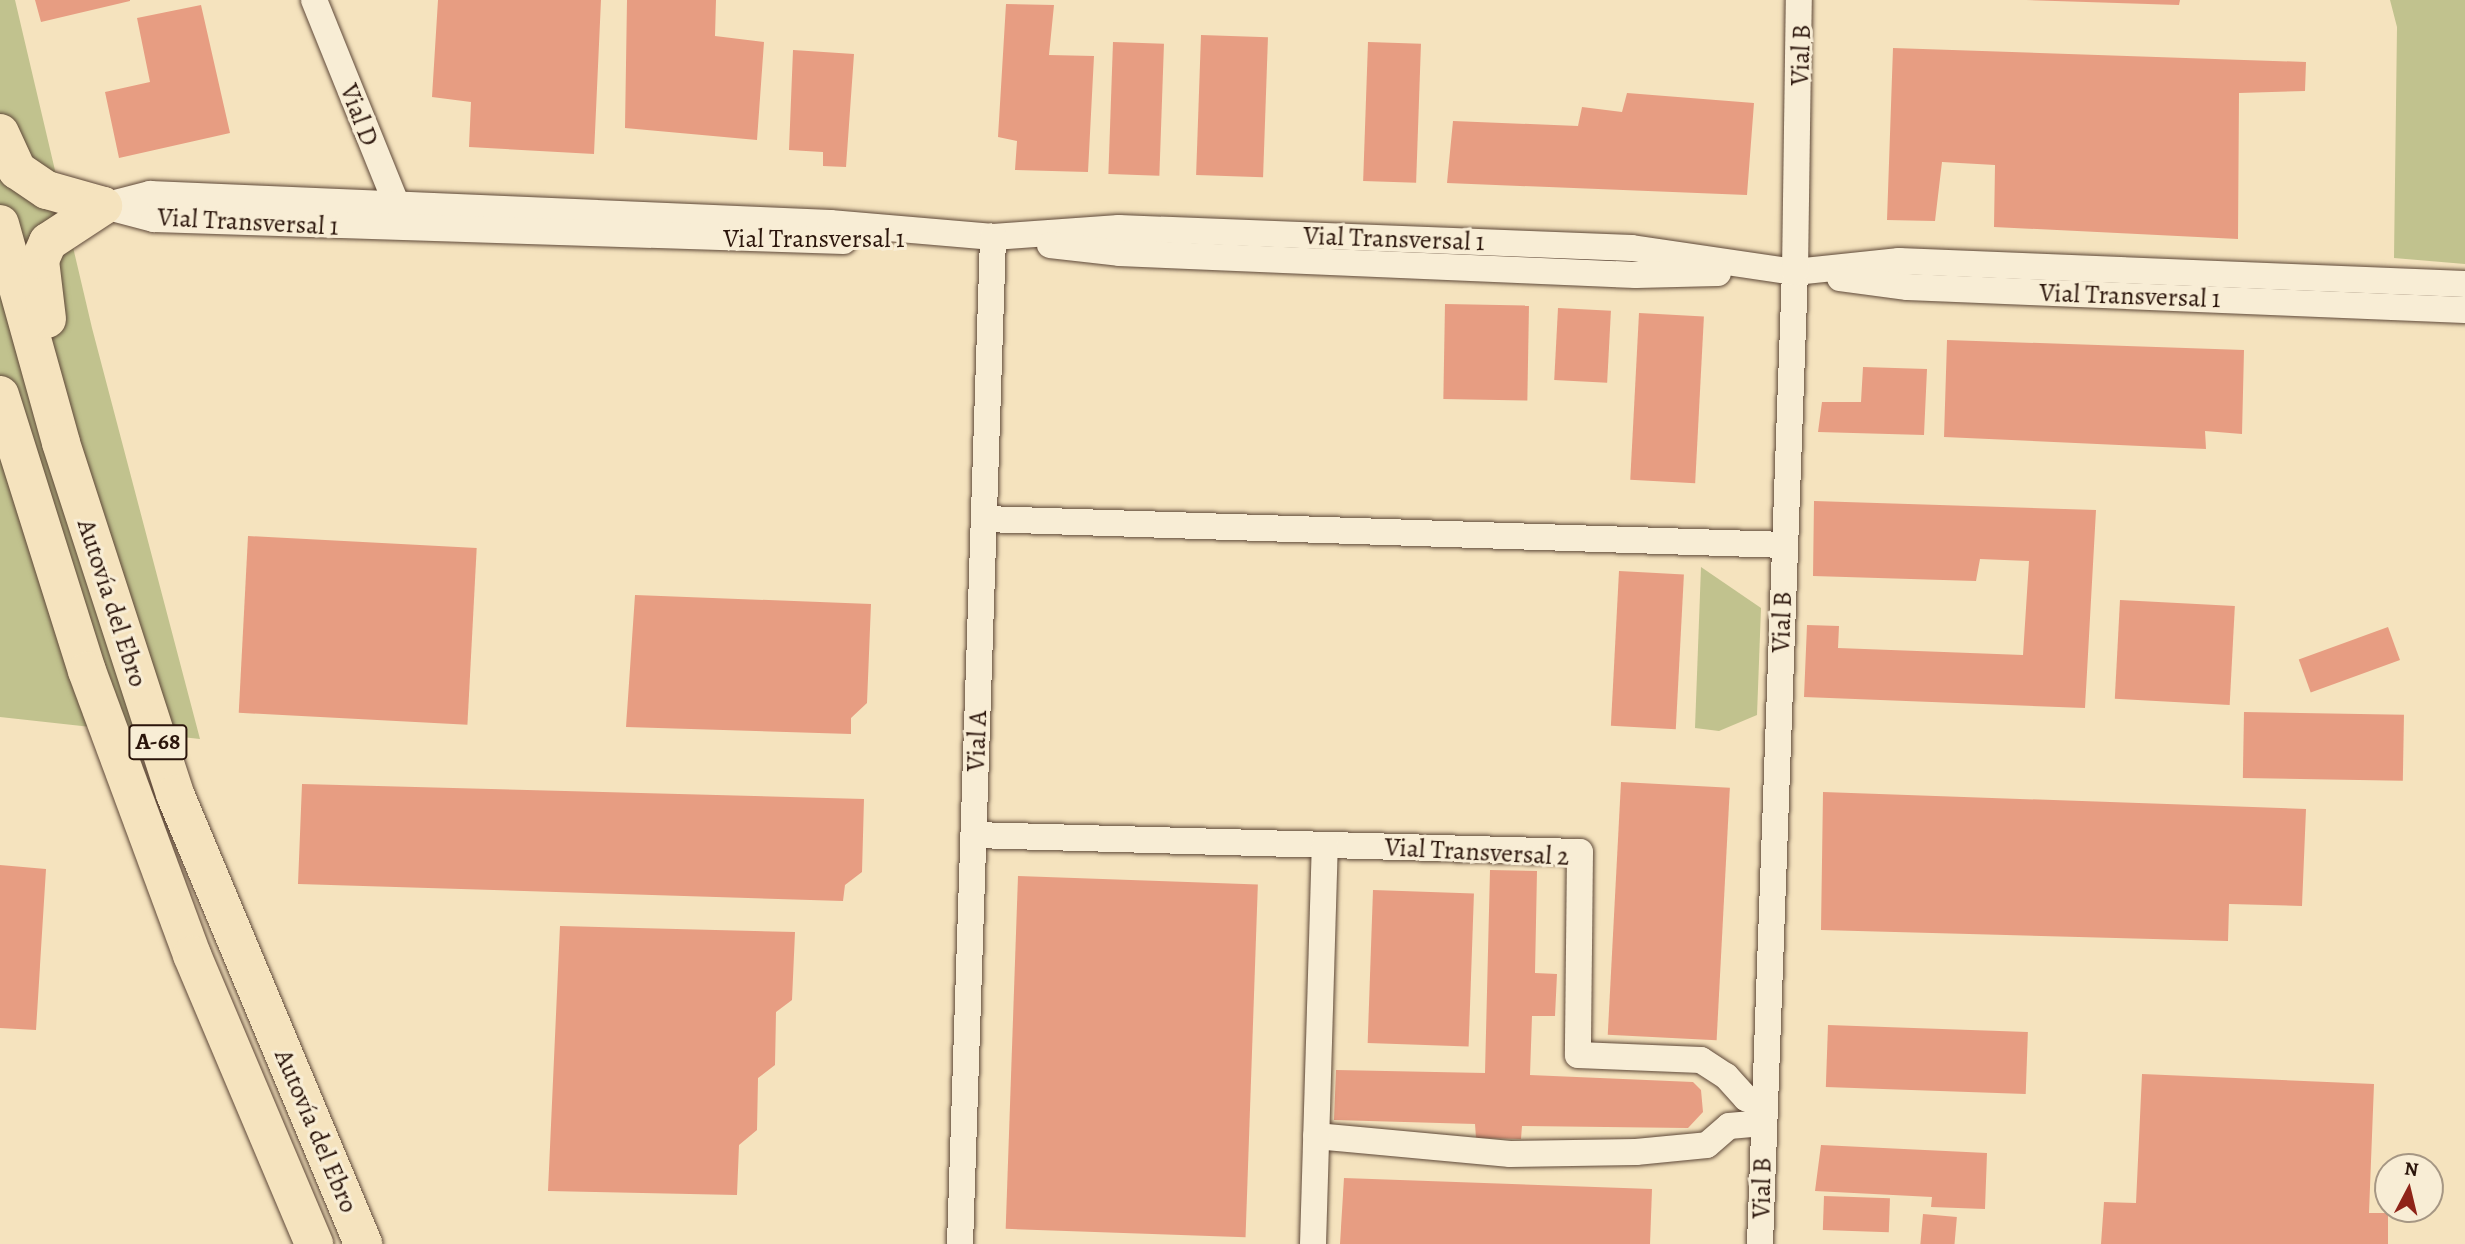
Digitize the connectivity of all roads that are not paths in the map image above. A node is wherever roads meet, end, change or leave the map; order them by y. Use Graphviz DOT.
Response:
graph roads {
  1 [pos="314,0"];
  2 [pos="1799,0"];
  3 [pos="0,133"];
  4 [pos="395,202"];
  5 [pos="103,206"];
  6 [pos="0,224"];
  7 [pos="407,229"];
  8 [pos="993,237"];
  9 [pos="1795,272"];
  10 [pos="2465,284"];
  11 [pos="2465,310"];
  12 [pos="0,395"];
  13 [pos="985,519"];
  14 [pos="1785,545"];
  15 [pos="87,671"];
  16 [pos="153,729"];
  17 [pos="974,835"];
  18 [pos="1325,846"];
  19 [pos="1764,1114"];
  20 [pos="1316,1136"];
  21 [pos="288,1244"];
  22 [pos="314,1244"];
  23 [pos="363,1244"];
  24 [pos="960,1244"];
  25 [pos="1313,1244"];
  26 [pos="1760,1244"];
  1 -- 4 [label="street, Vial D"];
  2 -- 9 [label="street, Vial B"];
  3 -- 5 [label="highway"];
  4 -- 5 [label="street, Vial Transversal 1"];
  4 -- 7 [label="street, Vial D"];
  4 -- 8 [label="street, Vial Transversal 1"];
  5 -- 7 [label="street, Vial Transversal 1"];
  5 -- 16 [label="highway"];
  6 -- 16 [label="highway, Autovía del Ebro / A-68"];
  7 -- 8 [label="street, Vial Transversal 1"];
  8 -- 9 [label="street, Vial Transversal 1"];
  8 -- 13 [label="street, Vial A"];
  9 -- 10 [label="street, Vial Transversal 1"];
  9 -- 11 [label="street, Vial Transversal 1"];
  9 -- 14 [label="street, Vial B"];
  12 -- 15 [label="highway, Autovía del Ebro / A-68"];
  13 -- 14 [label="street"];
  13 -- 17 [label="street, Vial A"];
  14 -- 19 [label="street, Vial B"];
  15 -- 21 [label="highway"];
  15 -- 22 [label="highway, Autovía del Ebro / A-68"];
  16 -- 23 [label="highway, Autovía del Ebro / A-68"];
  17 -- 18 [label="street, Vial Transversal 2"];
  17 -- 24 [label="street, Vial A"];
  18 -- 19 [label="street, Vial Transversal 2"];
  18 -- 20 [label="street"];
  19 -- 20 [label="street"];
  19 -- 26 [label="street, Vial B"];
  20 -- 25 [label="street"];
}
